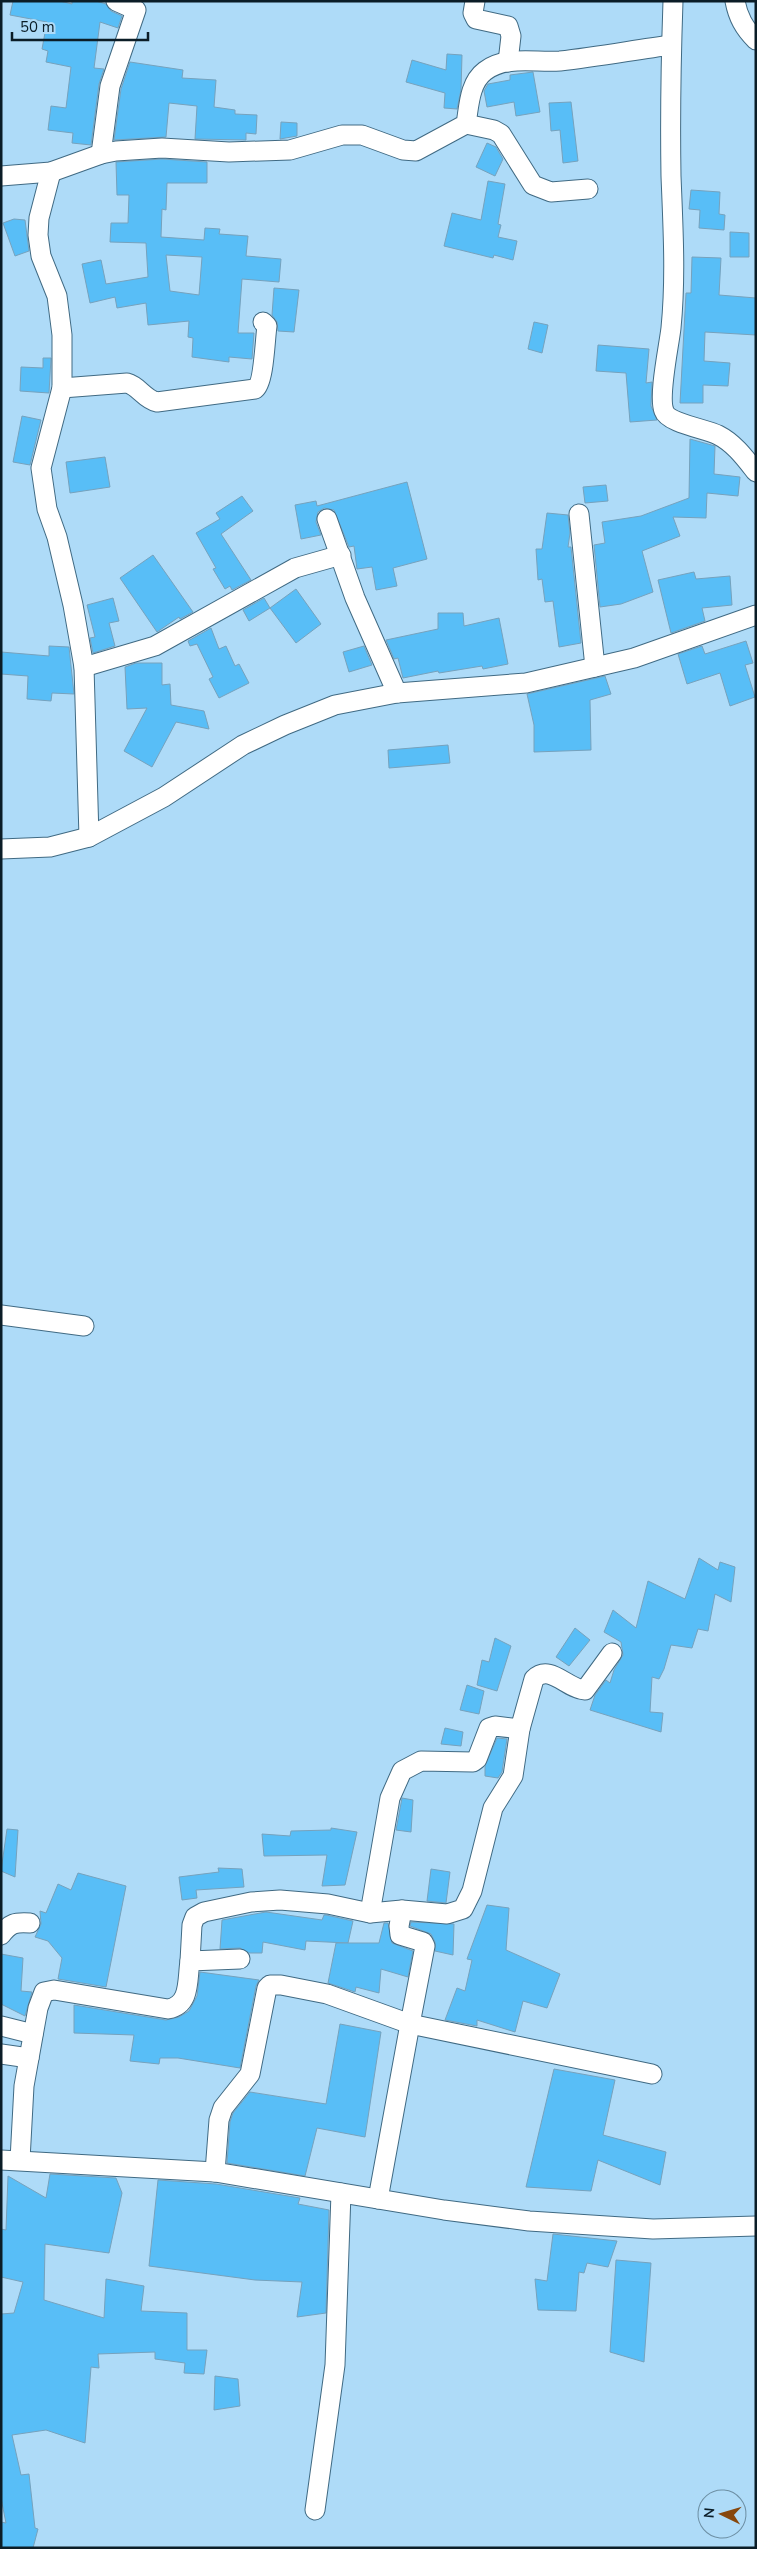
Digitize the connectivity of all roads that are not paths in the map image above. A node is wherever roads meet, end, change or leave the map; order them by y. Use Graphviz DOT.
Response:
graph roads {
  1 [pos="116,1"];
  2 [pos="475,1"];
  3 [pos="673,1"];
  4 [pos="735,1"];
  5 [pos="139,5"];
  6 [pos="756,40"];
  7 [pos="671,45"];
  8 [pos="508,62"];
  9 [pos="466,124"];
  10 [pos="102,154"];
  11 [pos="51,172"];
  12 [pos="1,176"];
  13 [pos="588,189"];
  14 [pos="263,322"];
  15 [pos="62,388"];
  16 [pos="756,472"];
  17 [pos="579,514"];
  18 [pos="327,519"];
  19 [pos="341,555"];
  20 [pos="756,615"];
  21 [pos="84,667"];
  22 [pos="594,667"];
  23 [pos="397,693"];
  24 [pos="89,837"];
  25 [pos="1,849"];
  26 [pos="1,1315"];
  27 [pos="84,1326"];
  28 [pos="612,1653"];
  29 [pos="520,1729"];
  30 [pos="402,1910"];
  31 [pos="370,1913"];
  32 [pos="30,1923"];
  33 [pos="1,1935"];
  34 [pos="240,1959"];
  35 [pos="190,1961"];
  36 [pos="410,2024"];
  37 [pos="1,2026"];
  38 [pos="33,2034"];
  39 [pos="1,2054"];
  40 [pos="29,2058"];
  41 [pos="652,2074"];
  42 [pos="1,2160"];
  43 [pos="20,2160"];
  44 [pos="215,2172"];
  45 [pos="342,2193"];
  46 [pos="378,2199"];
  47 [pos="756,2226"];
  48 [pos="315,2510"];
  1 -- 5 [label="street"];
  2 -- 8 [label="street"];
  3 -- 7 [label="street"];
  4 -- 6 [label="street"];
  5 -- 10 [label="street"];
  7 -- 8 [label="street"];
  7 -- 16 [label="street"];
  8 -- 9 [label="street"];
  9 -- 10 [label="street"];
  9 -- 13 [label="street"];
  10 -- 11 [label="street"];
  11 -- 12 [label="street"];
  11 -- 15 [label="street"];
  14 -- 15 [label="street"];
  15 -- 21 [label="street"];
  17 -- 22 [label="street"];
  18 -- 19 [label="street"];
  19 -- 21 [label="street"];
  19 -- 23 [label="street"];
  20 -- 22 [label="street"];
  21 -- 24 [label="street"];
  22 -- 23 [label="street"];
  23 -- 24 [label="street"];
  24 -- 25 [label="street"];
  26 -- 27 [label="street"];
  28 -- 29 [label="street"];
  29 -- 30 [label="street"];
  29 -- 31 [label="street"];
  30 -- 31 [label="street"];
  30 -- 36 [label="street"];
  31 -- 35 [label="street"];
  32 -- 33 [label="street"];
  34 -- 35 [label="street"];
  35 -- 38 [label="street"];
  36 -- 41 [label="street"];
  36 -- 44 [label="street"];
  36 -- 46 [label="street"];
  37 -- 38 [label="street"];
  38 -- 40 [label="street"];
  39 -- 40 [label="street"];
  40 -- 43 [label="street"];
  42 -- 43 [label="street"];
  43 -- 44 [label="street"];
  44 -- 45 [label="street"];
  45 -- 46 [label="street"];
  45 -- 48 [label="street"];
  46 -- 47 [label="street"];
}
